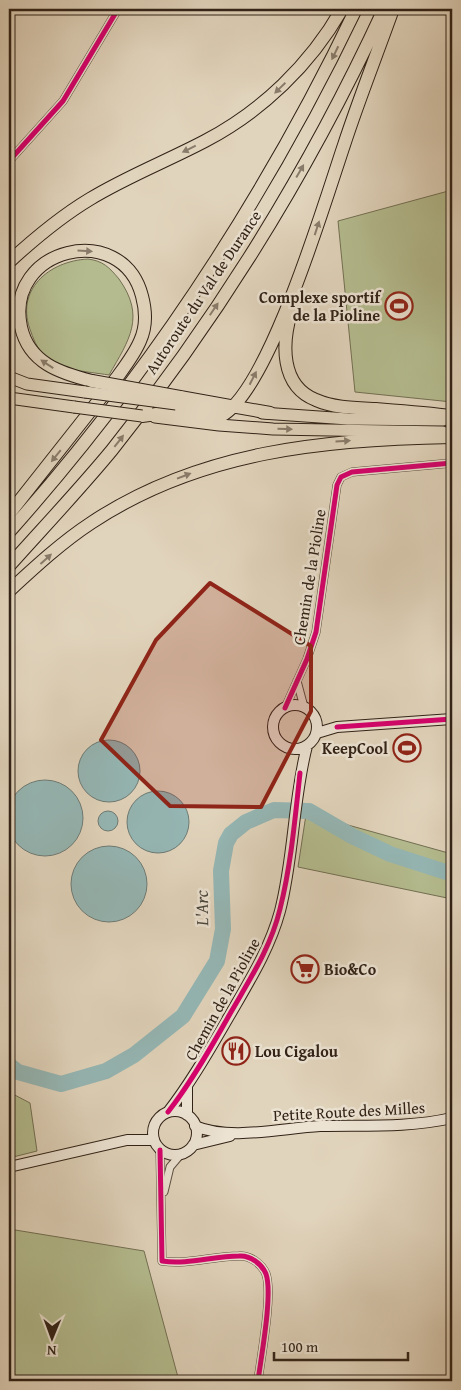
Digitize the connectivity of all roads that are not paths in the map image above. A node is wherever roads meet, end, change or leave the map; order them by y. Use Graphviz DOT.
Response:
graph roads {
  1 [pos="118,9"];
  2 [pos="342,9"];
  3 [pos="356,9"];
  4 [pos="384,9"];
  5 [pos="393,9"];
  6 [pos="9,161"];
  7 [pos="309,253"];
  8 [pos="9,262"];
  9 [pos="14,312"];
  10 [pos="9,377"];
  11 [pos="88,386"];
  12 [pos="9,398"];
  13 [pos="174,408"];
  14 [pos="232,409"];
  15 [pos="270,413"];
  16 [pos="142,416"];
  17 [pos="452,416"];
  18 [pos="452,420"];
  19 [pos="452,432"];
  20 [pos="452,437"];
  21 [pos="452,463"];
  22 [pos="9,514"];
  23 [pos="9,532"];
  24 [pos="9,566"];
  25 [pos="9,591"];
  26 [pos="297,680"];
  27 [pos="304,707"];
  28 [pos="285,708"];
  29 [pos="316,718"];
  30 [pos="452,719"];
  31 [pos="337,727"];
  32 [pos="317,733"];
  33 [pos="307,746"];
  34 [pos="289,749"];
  35 [pos="300,775"];
  36 [pos="187,1087"];
  37 [pos="168,1112"];
  38 [pos="187,1116"];
  39 [pos="452,1118"];
  40 [pos="154,1126"];
  41 [pos="195,1126"];
  42 [pos="248,1132"];
  43 [pos="127,1140"];
  44 [pos="154,1140"];
  45 [pos="194,1145"];
  46 [pos="160,1150"];
  47 [pos="181,1154"];
  48 [pos="9,1167"];
  49 [pos="161,1202"];
  50 [pos="258,1381"];
  1 -- 6 [label="street"];
  2 -- 8 [label="highway, one-way"];
  3 -- 23 [label="highway, Autoroute du Val de Durance, one-way"];
  24 -- 4 [label="highway, Autoroute du Val de Durance, one-way"];
  7 -- 5 [label="highway, one-way"];
  14 -- 7 [label="highway, one-way"];
  7 -- 17 [label="highway"];
  11 -- 9 [label="highway, one-way"];
  9 -- 22 [label="highway, one-way"];
  10 -- 11 [label="main road"];
  11 -- 13 [label="highway, bridge"];
  12 -- 16 [label="main road, bridge"];
  13 -- 14 [label="highway"];
  13 -- 16 [label="highway"];
  13 -- 19 [label="main road, one-way"];
  14 -- 15 [label="highway"];
  15 -- 18 [label="main road"];
  25 -- 20 [label="highway, one-way"];
  21 -- 26 [label="street, Chemin de la Pioline"];
  26 -- 27 [label="street"];
  26 -- 28 [label="street, Chemin de la Pioline"];
  27 -- 28 [label="main road"];
  27 -- 29 [label="main road"];
  28 -- 34 [label="main road"];
  29 -- 31 [label="main road"];
  29 -- 32 [label="main road"];
  30 -- 31 [label="main road"];
  31 -- 32 [label="main road"];
  32 -- 33 [label="main road"];
  33 -- 34 [label="main road"];
  33 -- 35 [label="main road, Chemin de la Pioline"];
  34 -- 35 [label="main road"];
  35 -- 36 [label="main road, Chemin de la Pioline"];
  36 -- 37 [label="main road, Chemin de la Pioline"];
  36 -- 38 [label="main road, Chemin de la Pioline"];
  37 -- 38 [label="main road"];
  37 -- 40 [label="main road"];
  38 -- 41 [label="main road"];
  39 -- 42 [label="main road, Petite Route des Milles"];
  40 -- 43 [label="main road"];
  40 -- 44 [label="main road"];
  41 -- 42 [label="main road, Petite Route des Milles"];
  41 -- 45 [label="main road"];
  42 -- 45 [label="main road, Petite Route des Milles"];
  43 -- 44 [label="main road"];
  43 -- 48 [label="main road"];
  44 -- 46 [label="main road"];
  45 -- 47 [label="main road"];
  46 -- 47 [label="main road"];
  46 -- 49 [label="street"];
  47 -- 49 [label="street"];
  49 -- 50 [label="street"];
}
